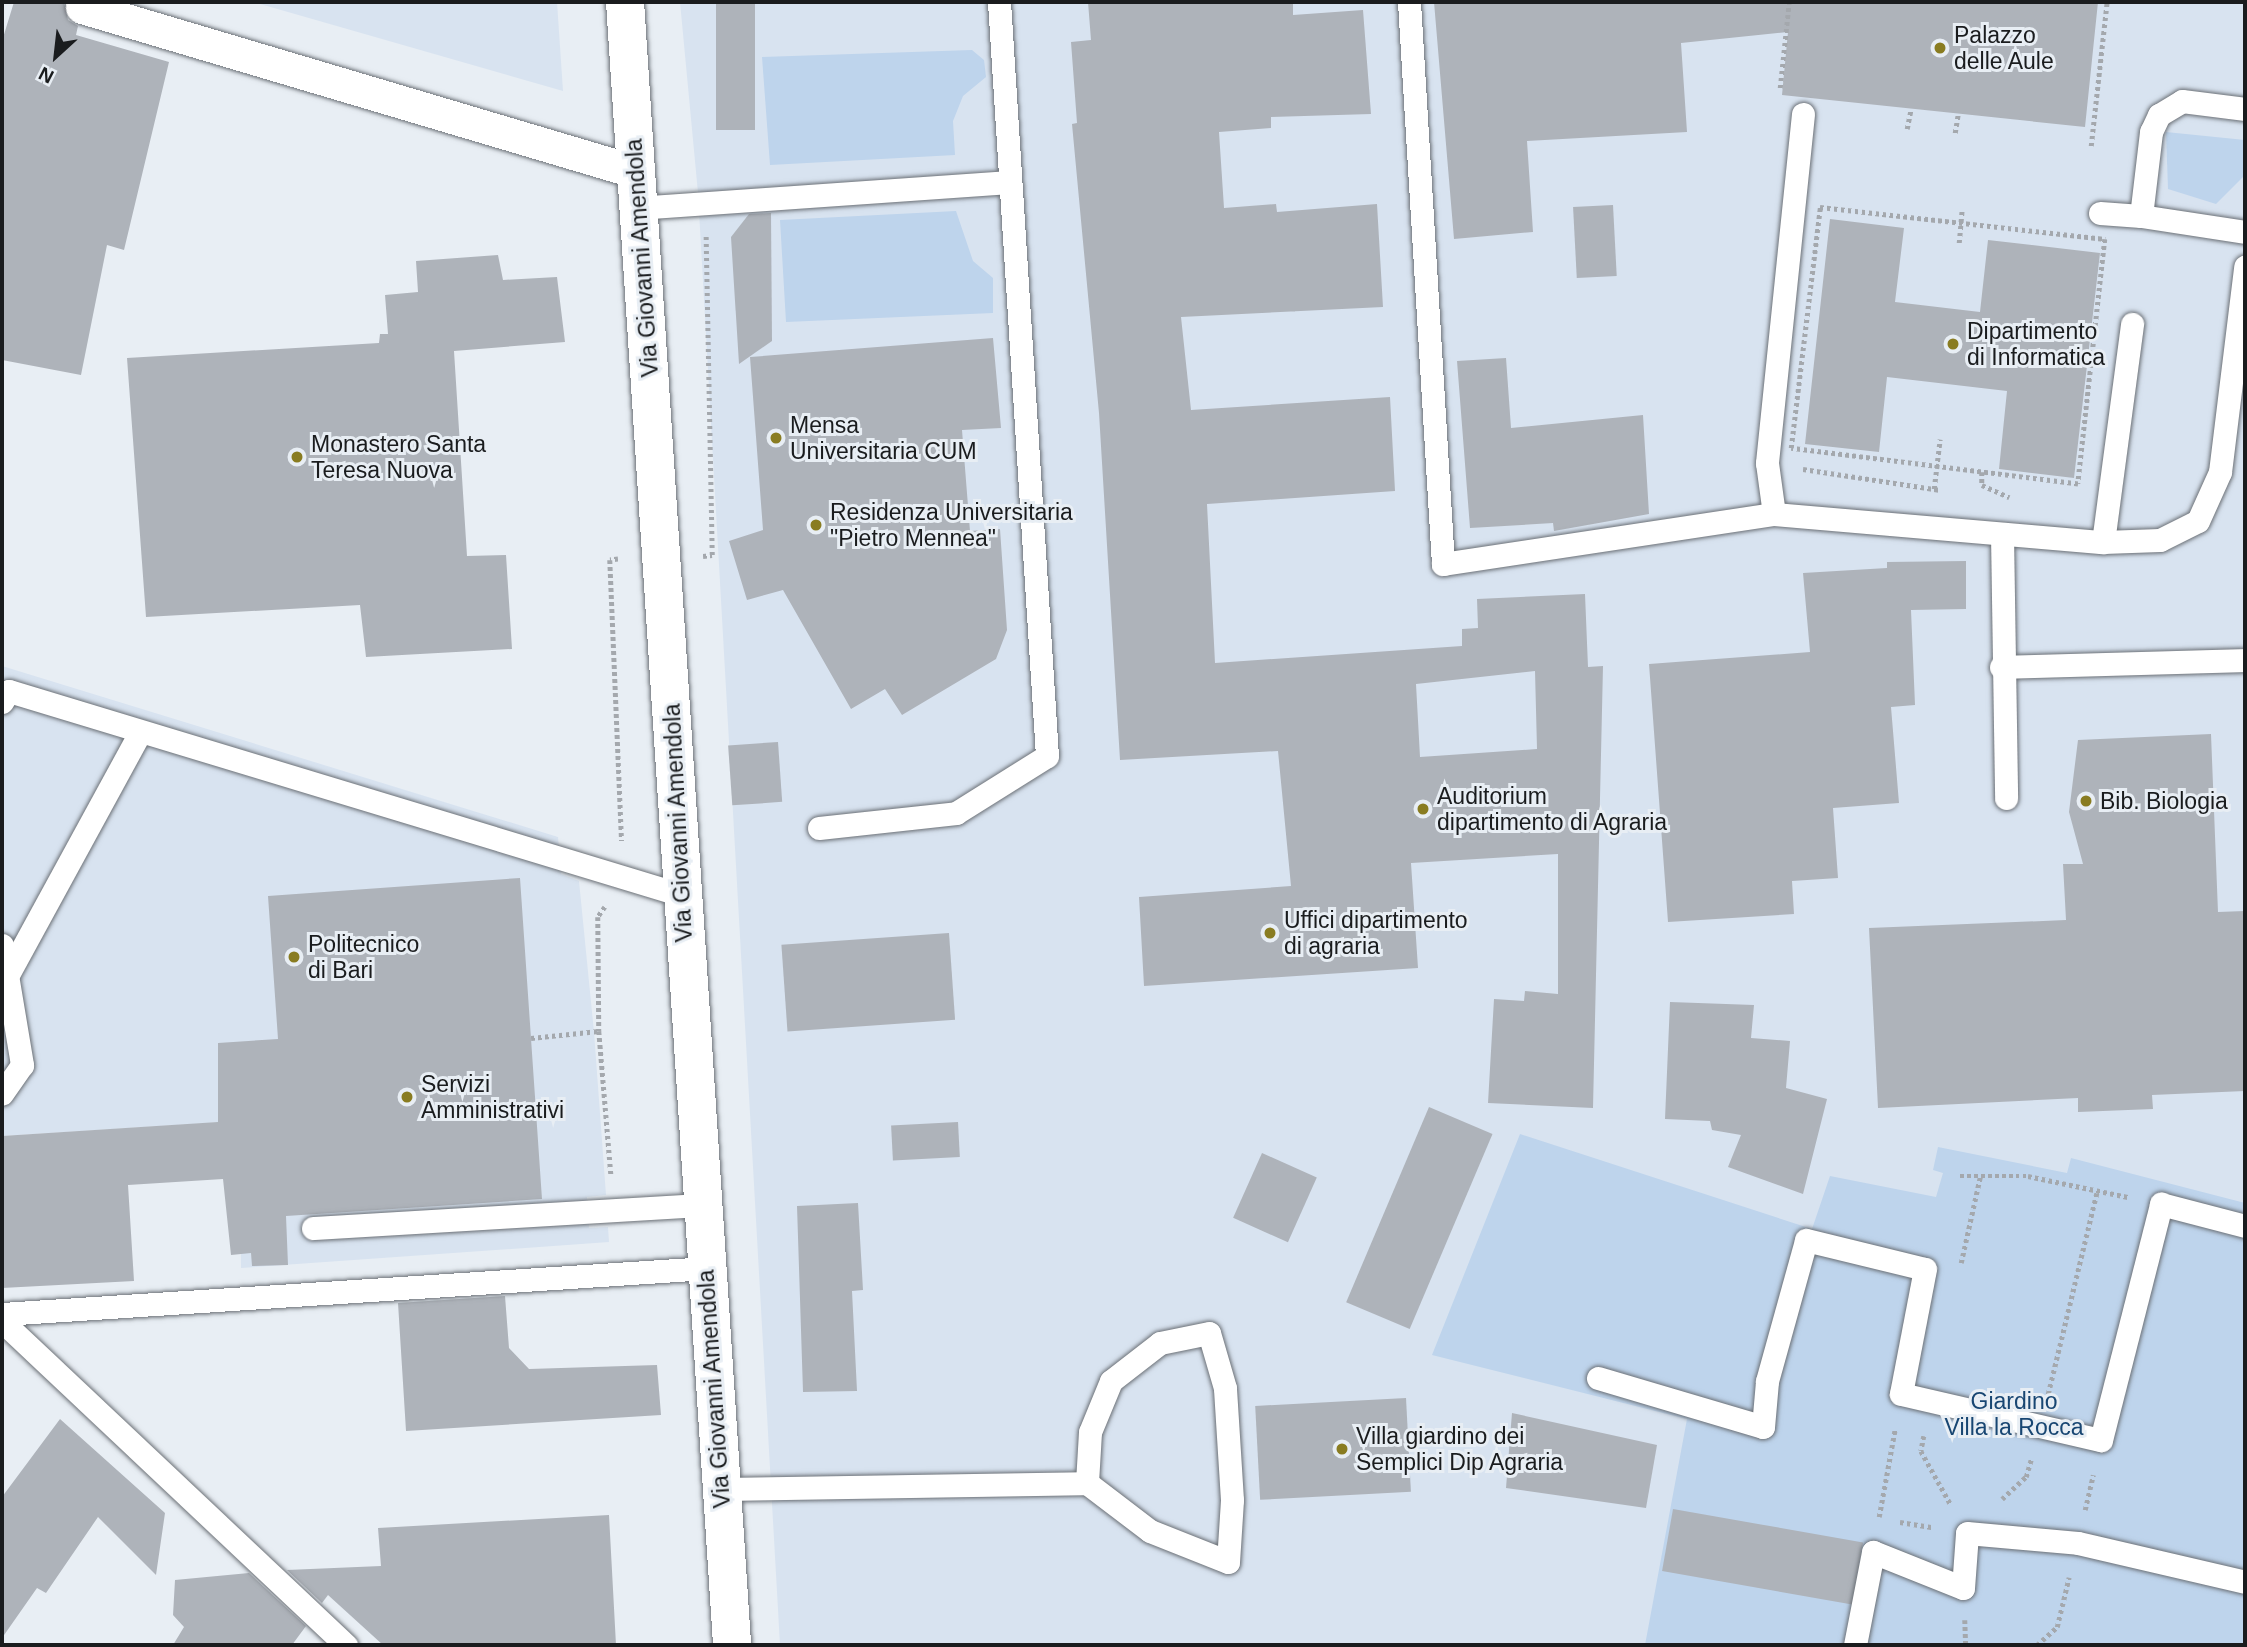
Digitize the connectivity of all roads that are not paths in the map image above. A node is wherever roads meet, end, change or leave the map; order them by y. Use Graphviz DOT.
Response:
graph roads {
  1 [pos="625,2"];
  2 [pos="999,2"];
  3 [pos="1409,2"];
  4 [pos="82,7"];
  5 [pos="2245,109"];
  6 [pos="1803,114"];
  7 [pos="1009,182"];
  8 [pos="637,190"];
  9 [pos="2100,213"];
  10 [pos="2141,216"];
  11 [pos="2245,232"];
  12 [pos="2245,267"];
  13 [pos="2132,324"];
  14 [pos="1774,514"];
  15 [pos="2002,534"];
  16 [pos="2103,542"];
  17 [pos="2245,660"];
  18 [pos="2001,667"];
  19 [pos="2,702"];
  20 [pos="139,734"];
  21 [pos="2006,798"];
  22 [pos="819,828"];
  23 [pos="682,895"];
  24 [pos="2,945"];
  25 [pos="10,971"];
  26 [pos="2,1094"];
  27 [pos="701,1205"];
  28 [pos="2245,1226"];
  29 [pos="313,1228"];
  30 [pos="706,1268"];
  31 [pos="2,1314"];
  32 [pos="2,1321"];
  33 [pos="1598,1378"];
  34 [pos="1087,1483"];
  35 [pos="719,1489"];
  36 [pos="2245,1582"];
  37 [pos="346,1645"];
  38 [pos="732,1645"];
  39 [pos="1856,1645"];
  1 -- 8 [label="main road, Via Giovanni Amendola"];
  2 -- 7 [label="lane"];
  3 -- 14 [label="lane"];
  4 -- 8 [label="street"];
  5 -- 10 [label="lane"];
  6 -- 14 [label="lane"];
  7 -- 8 [label="lane"];
  7 -- 22 [label="lane"];
  8 -- 23 [label="main road, Via Giovanni Amendola"];
  9 -- 10 [label="lane"];
  10 -- 11 [label="lane"];
  12 -- 16 [label="lane"];
  13 -- 16 [label="lane"];
  14 -- 15 [label="lane"];
  15 -- 16 [label="lane"];
  15 -- 18 [label="lane"];
  17 -- 18 [label="lane"];
  18 -- 21 [label="lane"];
  19 -- 20 [label="lane"];
  20 -- 23 [label="lane"];
  20 -- 25 [label="lane"];
  23 -- 27 [label="main road, Via Giovanni Amendola"];
  24 -- 25 [label="lane"];
  25 -- 26 [label="lane"];
  27 -- 29 [label="lane"];
  27 -- 30 [label="main road, Via Giovanni Amendola"];
  28 -- 33 [label="lane"];
  30 -- 31 [label="lane"];
  30 -- 35 [label="main road, Via Giovanni Amendola"];
  32 -- 37 [label="lane"];
  34 -- 34 [label="lane"];
  34 -- 35 [label="lane"];
  35 -- 38 [label="main road, Via Giovanni Amendola"];
  36 -- 39 [label="lane"];
}
